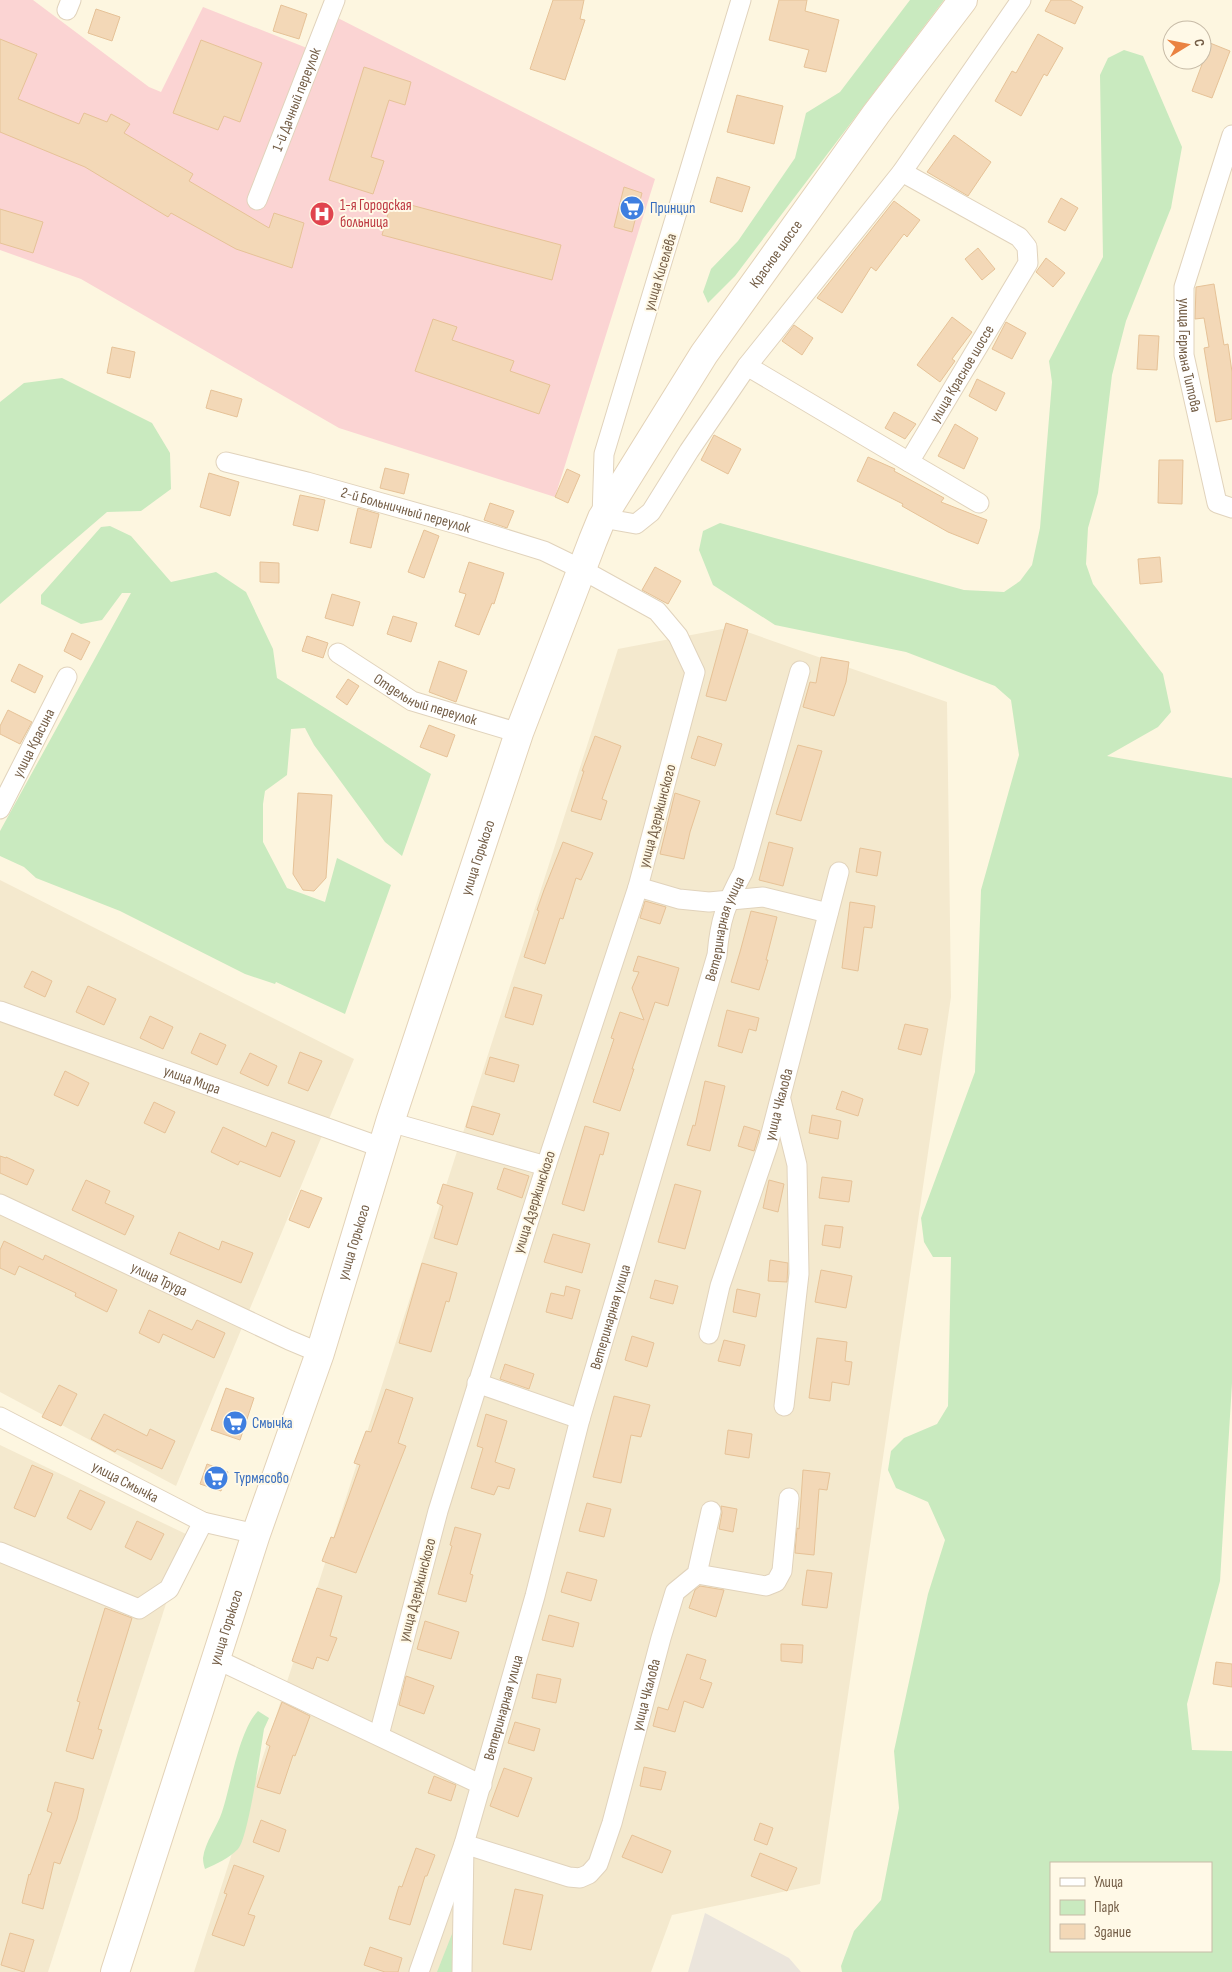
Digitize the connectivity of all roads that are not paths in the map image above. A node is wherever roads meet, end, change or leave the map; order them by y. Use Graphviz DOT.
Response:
graph roads {
  1 [pos="335,0"];
  2 [pos="741,0"];
  3 [pos="963,0"];
  4 [pos="1021,0"];
  5 [pos="1232,135"];
  6 [pos="902,172"];
  7 [pos="257,200"];
  8 [pos="747,366"];
  9 [pos="226,462"];
  10 [pos="909,462"];
  11 [pos="979,503"];
  12 [pos="1232,508"];
  13 [pos="602,518"];
  14 [pos="581,569"];
  15 [pos="338,653"];
  16 [pos="800,671"];
  17 [pos="695,672"];
  18 [pos="67,677"];
  19 [pos="518,733"];
  20 [pos="0,809"];
  21 [pos="839,872"];
  22 [pos="638,887"];
  23 [pos="728,900"];
  24 [pos="828,913"];
  25 [pos="0,1011"];
  26 [pos="781,1097"];
  27 [pos="390,1122"];
  28 [pos="383,1148"];
  29 [pos="546,1166"];
  30 [pos="0,1204"];
  31 [pos="709,1334"];
  32 [pos="320,1353"];
  33 [pos="477,1383"];
  34 [pos="784,1406"];
  35 [pos="0,1417"];
  36 [pos="580,1419"];
  37 [pos="790,1498"];
  38 [pos="711,1511"];
  39 [pos="203,1522"];
  40 [pos="256,1534"];
  41 [pos="0,1552"];
  42 [pos="697,1574"];
  43 [pos="216,1658"];
  44 [pos="379,1735"];
  45 [pos="482,1785"];
  46 [pos="464,1844"];
  47 [pos="115,1972"];
  48 [pos="420,1972"];
  49 [pos="462,1972"];
  1 -- 7 [label="street, 1-й Дачный переулок"];
  2 -- 13 [label="street, улица Киселёва"];
  3 -- 13 [label="main road, Красное шоссе"];
  4 -- 6 [label="street"];
  5 -- 12 [label="street, улица Германа Титова"];
  6 -- 8 [label="street"];
  6 -- 10 [label="street, улица Красное шоссе"];
  8 -- 10 [label="street"];
  8 -- 13 [label="street"];
  9 -- 14 [label="street, 2-й Больничный переулок"];
  10 -- 11 [label="street"];
  13 -- 14 [label="main road, улица Горького"];
  14 -- 17 [label="street, 2-й Больничный переулок"];
  14 -- 19 [label="main road, улица Горького"];
  15 -- 19 [label="street, Отдельный переулок"];
  16 -- 23 [label="street, Ветеринарная улица"];
  17 -- 22 [label="street, улица Дзержинского"];
  18 -- 20 [label="street, улица Красина"];
  19 -- 27 [label="main road, улица Горького"];
  21 -- 24 [label="street, улица Чкалова"];
  22 -- 23 [label="street"];
  22 -- 29 [label="street, улица Дзержинского"];
  23 -- 24 [label="street"];
  23 -- 36 [label="street, Ветеринарная улица"];
  24 -- 26 [label="street, улица Чкалова"];
  25 -- 28 [label="street, улица Мира"];
  26 -- 31 [label="street, улица Чкалова"];
  26 -- 34 [label="street"];
  27 -- 28 [label="main road, улица Горького"];
  27 -- 29 [label="street"];
  28 -- 32 [label="main road, улица Горького"];
  29 -- 33 [label="street, улица Дзержинского"];
  30 -- 32 [label="street, улица Труда"];
  32 -- 40 [label="main road, улица Горького"];
  33 -- 36 [label="street"];
  33 -- 44 [label="street, улица Дзержинского"];
  35 -- 39 [label="street, улица Смычка"];
  36 -- 45 [label="street, Ветеринарная улица"];
  37 -- 42 [label="street"];
  38 -- 42 [label="street"];
  39 -- 40 [label="street, улица Смычка"];
  39 -- 41 [label="street"];
  40 -- 43 [label="main road, улица Горького"];
  42 -- 46 [label="street, улица Чкалова"];
  43 -- 44 [label="street"];
  43 -- 47 [label="main road, улица Горького"];
  44 -- 45 [label="street"];
  45 -- 46 [label="street, Ветеринарная улица"];
  46 -- 48 [label="street"];
  46 -- 49 [label="street, Ветеринарная улица"];
}
